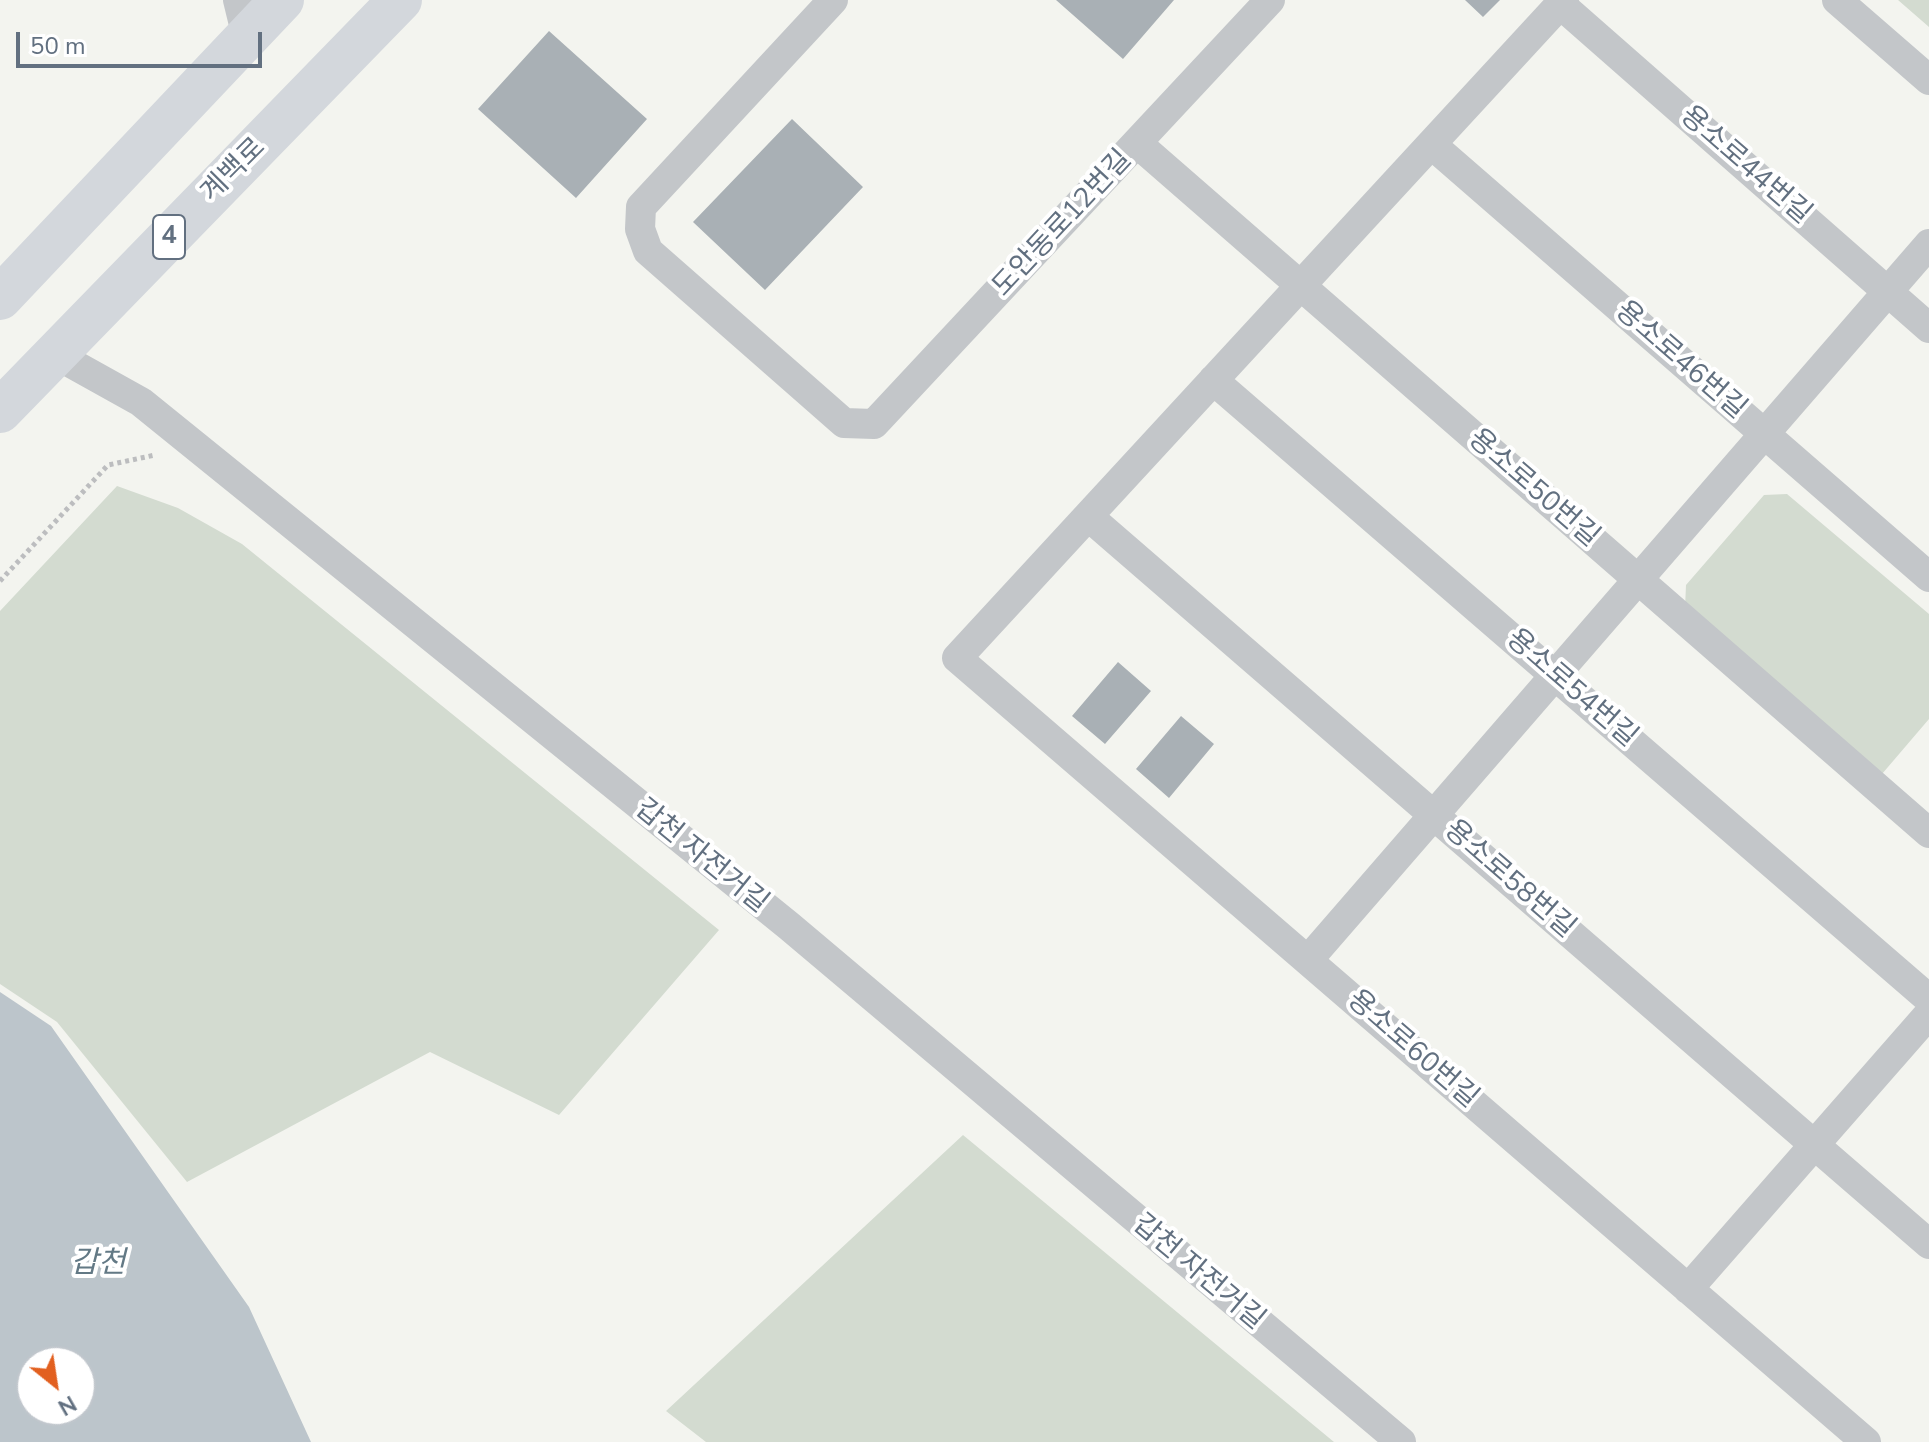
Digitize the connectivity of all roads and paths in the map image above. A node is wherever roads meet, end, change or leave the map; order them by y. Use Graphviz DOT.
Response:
graph roads {
  1 [pos="282,0"];
  2 [pos="400,0"];
  3 [pos="833,0"];
  4 [pos="1270,0"];
  5 [pos="1837,0"];
  6 [pos="1562,2"];
  7 [pos="242,18"];
  8 [pos="1929,80"];
  9 [pos="1138,144"];
  10 [pos="1431,144"];
  11 [pos="1929,244"];
  12 [pos="1300,286"];
  13 [pos="1888,292"];
  14 [pos="0,298"];
  15 [pos="1929,328"];
  16 [pos="53,353"];
  17 [pos="1213,380"];
  18 [pos="0,411"];
  19 [pos="1764,434"];
  20 [pos="164,459"];
  21 [pos="1088,516"];
  22 [pos="1929,577"];
  23 [pos="1638,580"];
  24 [pos="0,581"];
  25 [pos="1555,675"];
  26 [pos="1434,815"];
  27 [pos="1929,833"];
  28 [pos="1308,960"];
  29 [pos="1929,999"];
  30 [pos="1929,1014"];
  31 [pos="1815,1145"];
  32 [pos="1929,1244"];
  33 [pos="1688,1289"];
  34 [pos="1401,1442"];
  35 [pos="1866,1442"];
  1 -- 7 [label="main road"];
  2 -- 16 [label="main road, 계백로 / 4"];
  3 -- 9 [label="street, 도안동로12번길"];
  4 -- 9 [label="street, 도안동로12번길"];
  5 -- 8 [label="street"];
  6 -- 10 [label="street"];
  6 -- 13 [label="street, 용소로44번길"];
  7 -- 14 [label="main road"];
  9 -- 12 [label="street, 용소로50번길"];
  10 -- 12 [label="street"];
  10 -- 19 [label="street, 용소로46번길"];
  11 -- 13 [label="street"];
  12 -- 17 [label="street"];
  12 -- 23 [label="street, 용소로50번길"];
  13 -- 15 [label="street, 용소로44번길"];
  13 -- 19 [label="street"];
  16 -- 18 [label="main road, 계백로 / 4"];
  16 -- 34 [label="street"];
  17 -- 21 [label="street"];
  17 -- 25 [label="street, 용소로54번길"];
  19 -- 22 [label="street, 용소로46번길"];
  19 -- 23 [label="street"];
  20 -- 24 [label="path"];
  21 -- 26 [label="street, 용소로58번길"];
  21 -- 28 [label="street, 용소로60번길"];
  23 -- 25 [label="street"];
  23 -- 27 [label="street, 용소로50번길"];
  25 -- 26 [label="street"];
  25 -- 29 [label="street, 용소로54번길"];
  26 -- 28 [label="street"];
  26 -- 31 [label="street, 용소로58번길"];
  28 -- 33 [label="street, 용소로60번길"];
  30 -- 31 [label="street"];
  31 -- 32 [label="street, 용소로58번길"];
  31 -- 33 [label="street"];
  33 -- 35 [label="street, 용소로60번길"];
}
